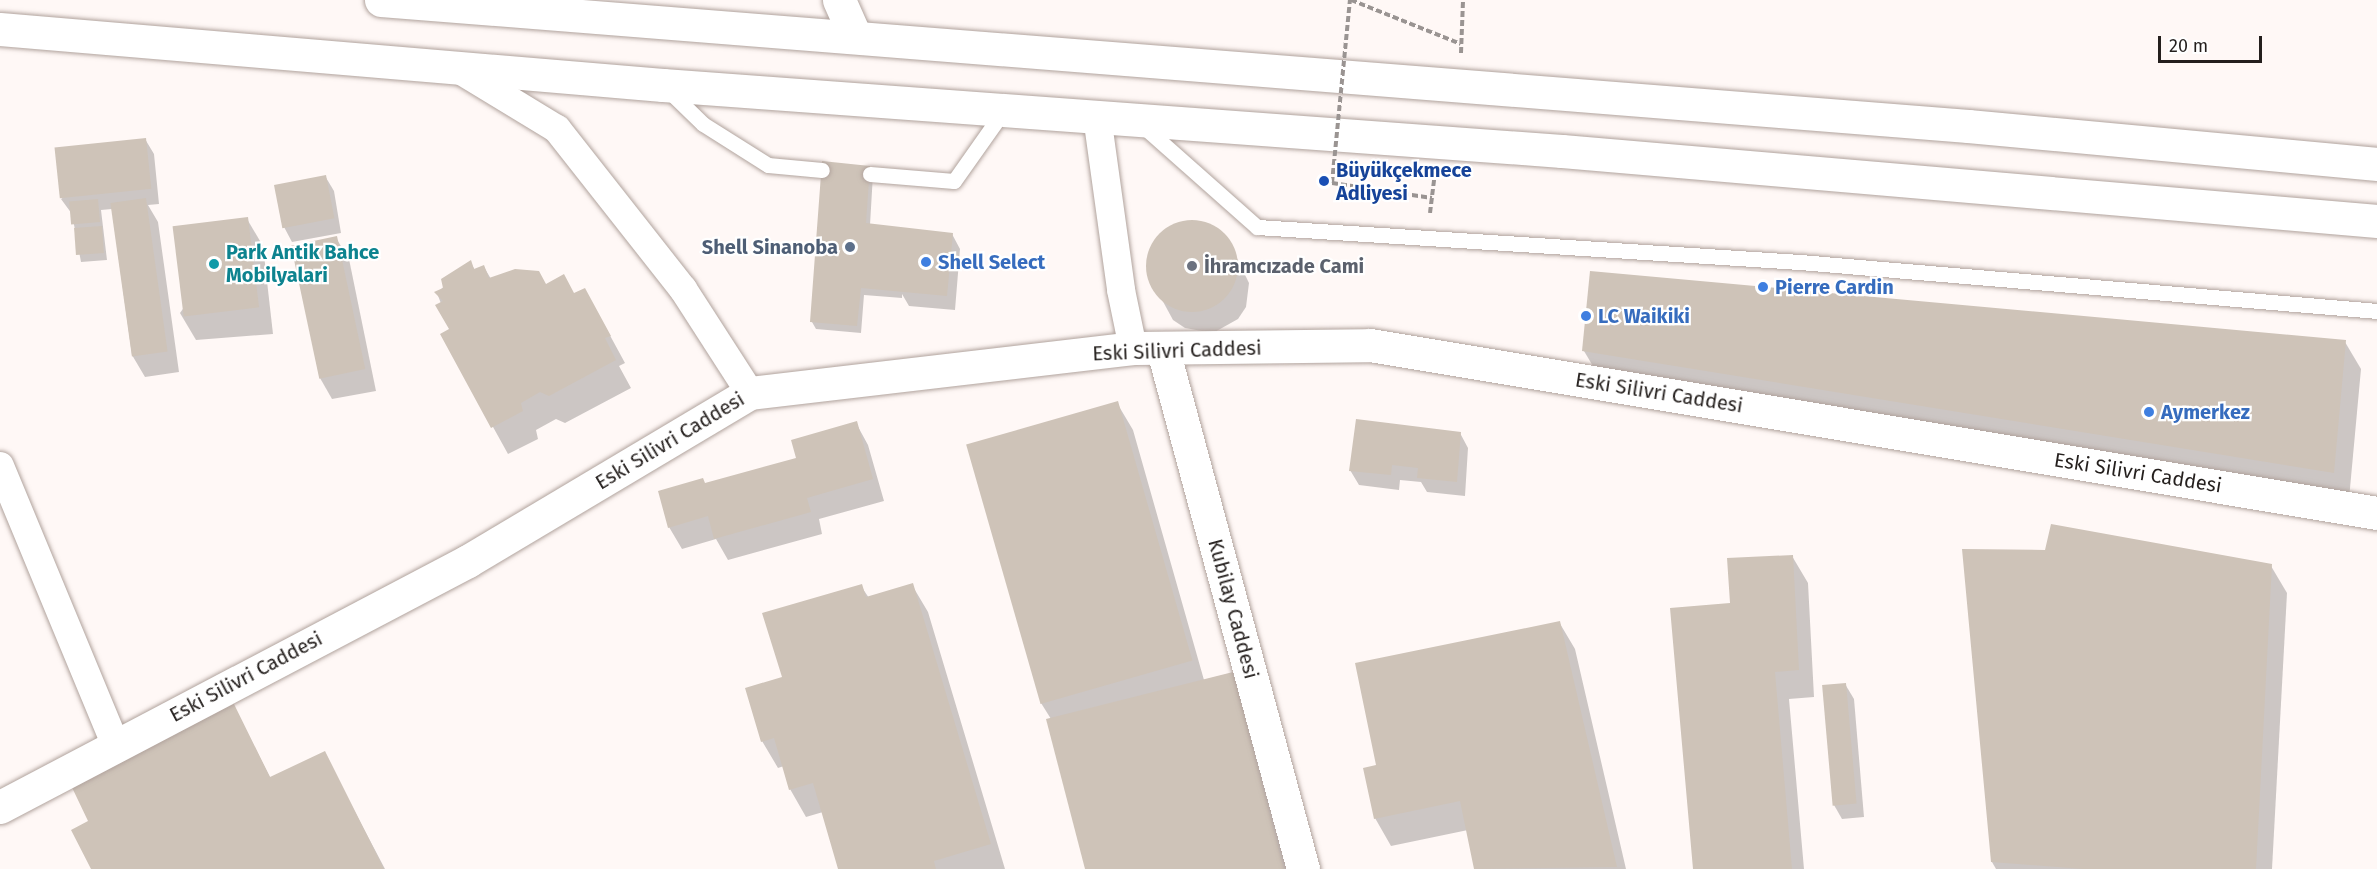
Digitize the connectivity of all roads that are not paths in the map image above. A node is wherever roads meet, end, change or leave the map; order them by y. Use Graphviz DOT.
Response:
graph roads {
  1 [pos="381,0"];
  2 [pos="839,0"];
  3 [pos="0,29"];
  4 [pos="855,36"];
  5 [pos="455,67"];
  6 [pos="663,85"];
  7 [pos="1005,110"];
  8 [pos="1097,116"];
  9 [pos="1136,119"];
  10 [pos="2377,164"];
  11 [pos="822,170"];
  12 [pos="870,174"];
  13 [pos="2377,221"];
  14 [pos="2377,311"];
  15 [pos="1148,349"];
  16 [pos="750,393"];
  17 [pos="0,466"];
  18 [pos="2377,513"];
  19 [pos="116,746"];
  20 [pos="0,807"];
  21 [pos="1303,869"];
  1 -- 4 [label="main road"];
  2 -- 4 [label="main road"];
  3 -- 5 [label="main road"];
  4 -- 10 [label="main road"];
  5 -- 6 [label="main road"];
  5 -- 16 [label="street"];
  6 -- 7 [label="main road"];
  6 -- 11 [label="lane"];
  7 -- 8 [label="main road"];
  7 -- 12 [label="lane"];
  8 -- 9 [label="main road"];
  8 -- 15 [label="street"];
  9 -- 13 [label="main road"];
  9 -- 14 [label="lane"];
  15 -- 16 [label="main road, Eski Silivri Caddesi"];
  15 -- 18 [label="main road, Eski Silivri Caddesi"];
  15 -- 21 [label="main road, Kubilay Caddesi"];
  16 -- 19 [label="main road, Eski Silivri Caddesi"];
  17 -- 19 [label="street"];
  19 -- 20 [label="main road, Eski Silivri Caddesi"];
}
